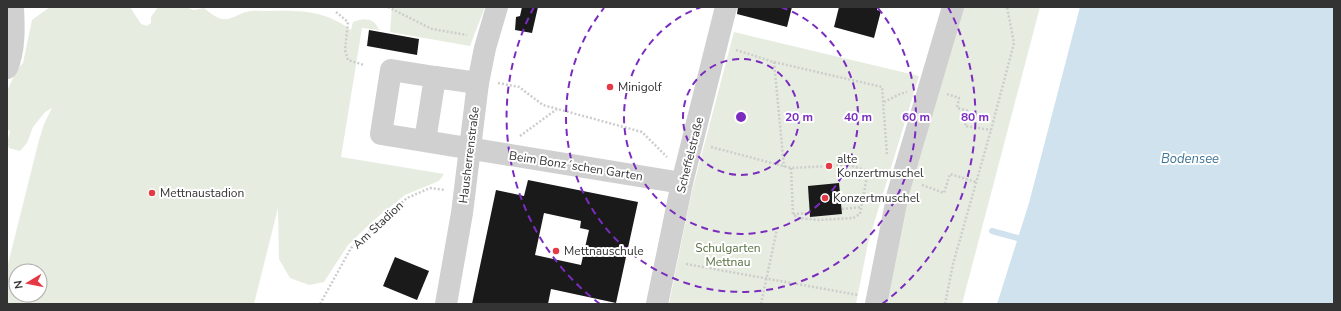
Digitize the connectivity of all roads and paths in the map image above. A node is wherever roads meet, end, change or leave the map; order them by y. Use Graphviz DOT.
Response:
graph roads {
  1 [pos="13,7"];
  2 [pos="388,7"];
  3 [pos="497,7"];
  4 [pos="726,7"];
  5 [pos="953,7"];
  6 [pos="1007,7"];
  7 [pos="336,12"];
  8 [pos="488,39"];
  9 [pos="716,44"];
  10 [pos="774,62"];
  11 [pos="364,65"];
  12 [pos="7,68"];
  13 [pos="435,77"];
  14 [pos="478,81"];
  15 [pos="911,91"];
  16 [pos="959,98"];
  17 [pos="884,102"];
  18 [pos="557,109"];
  19 [pos="991,130"];
  20 [pos="425,141"];
  21 [pos="708,146"];
  22 [pos="470,148"];
  23 [pos="496,153"];
  24 [pos="887,155"];
  25 [pos="840,165"];
  26 [pos="853,166"];
  27 [pos="784,167"];
  28 [pos="791,168"];
  29 [pos="868,171"];
  30 [pos="904,174"];
  31 [pos="683,178"];
  32 [pos="976,182"];
  33 [pos="465,192"];
  34 [pos="944,192"];
  35 [pos="862,207"];
  36 [pos="842,210"];
  37 [pos="810,213"];
  38 [pos="793,214"];
  39 [pos="777,229"];
  40 [pos="666,261"];
  41 [pos="766,279"];
  42 [pos="857,294"];
  43 [pos="320,304"];
  44 [pos="446,304"];
  45 [pos="656,304"];
  46 [pos="761,304"];
  47 [pos="876,304"];
  48 [pos="945,304"];
  1 -- 12 [label="street"];
  2 -- 8 [label="path"];
  3 -- 8 [label="street, Hausherrenstraße"];
  4 -- 9 [label="street, Scheffelstraße"];
  5 -- 30 [label="street"];
  6 -- 19 [label="path"];
  7 -- 11 [label="path"];
  8 -- 14 [label="street, Hausherrenstraße"];
  9 -- 10 [label="path"];
  9 -- 31 [label="street, Scheffelstraße"];
  10 -- 17 [label="path"];
  10 -- 27 [label="path"];
  13 -- 14 [label="street"];
  13 -- 20 [label="street"];
  13 -- 20 [label="street"];
  14 -- 18 [label="path"];
  14 -- 22 [label="street, Hausherrenstraße"];
  15 -- 17 [label="path"];
  16 -- 19 [label="path"];
  17 -- 24 [label="path"];
  18 -- 23 [label="path"];
  18 -- 31 [label="path"];
  19 -- 32 [label="path"];
  20 -- 22 [label="street"];
  21 -- 27 [label="path"];
  22 -- 23 [label="street, Beim Bonz´schen Garten"];
  22 -- 33 [label="street, Hausherrenstraße"];
  23 -- 31 [label="street, Beim Bonz´schen Garten"];
  25 -- 26 [label="path"];
  25 -- 26 [label="path"];
  25 -- 28 [label="path"];
  26 -- 29 [label="path"];
  27 -- 28 [label="path"];
  28 -- 38 [label="path"];
  29 -- 30 [label="path"];
  29 -- 35 [label="path"];
  30 -- 47 [label="street"];
  31 -- 40 [label="street, Scheffelstraße"];
  32 -- 34 [label="path"];
  32 -- 48 [label="path"];
  33 -- 43 [label="path, Am Stadion"];
  33 -- 44 [label="street, Hausherrenstraße"];
  35 -- 36 [label="path"];
  35 -- 38 [label="path"];
  37 -- 38 [label="path"];
  39 -- 41 [label="path"];
  40 -- 41 [label="path"];
  40 -- 45 [label="street, Scheffelstraße"];
  41 -- 42 [label="path"];
  41 -- 46 [label="path"];
}
